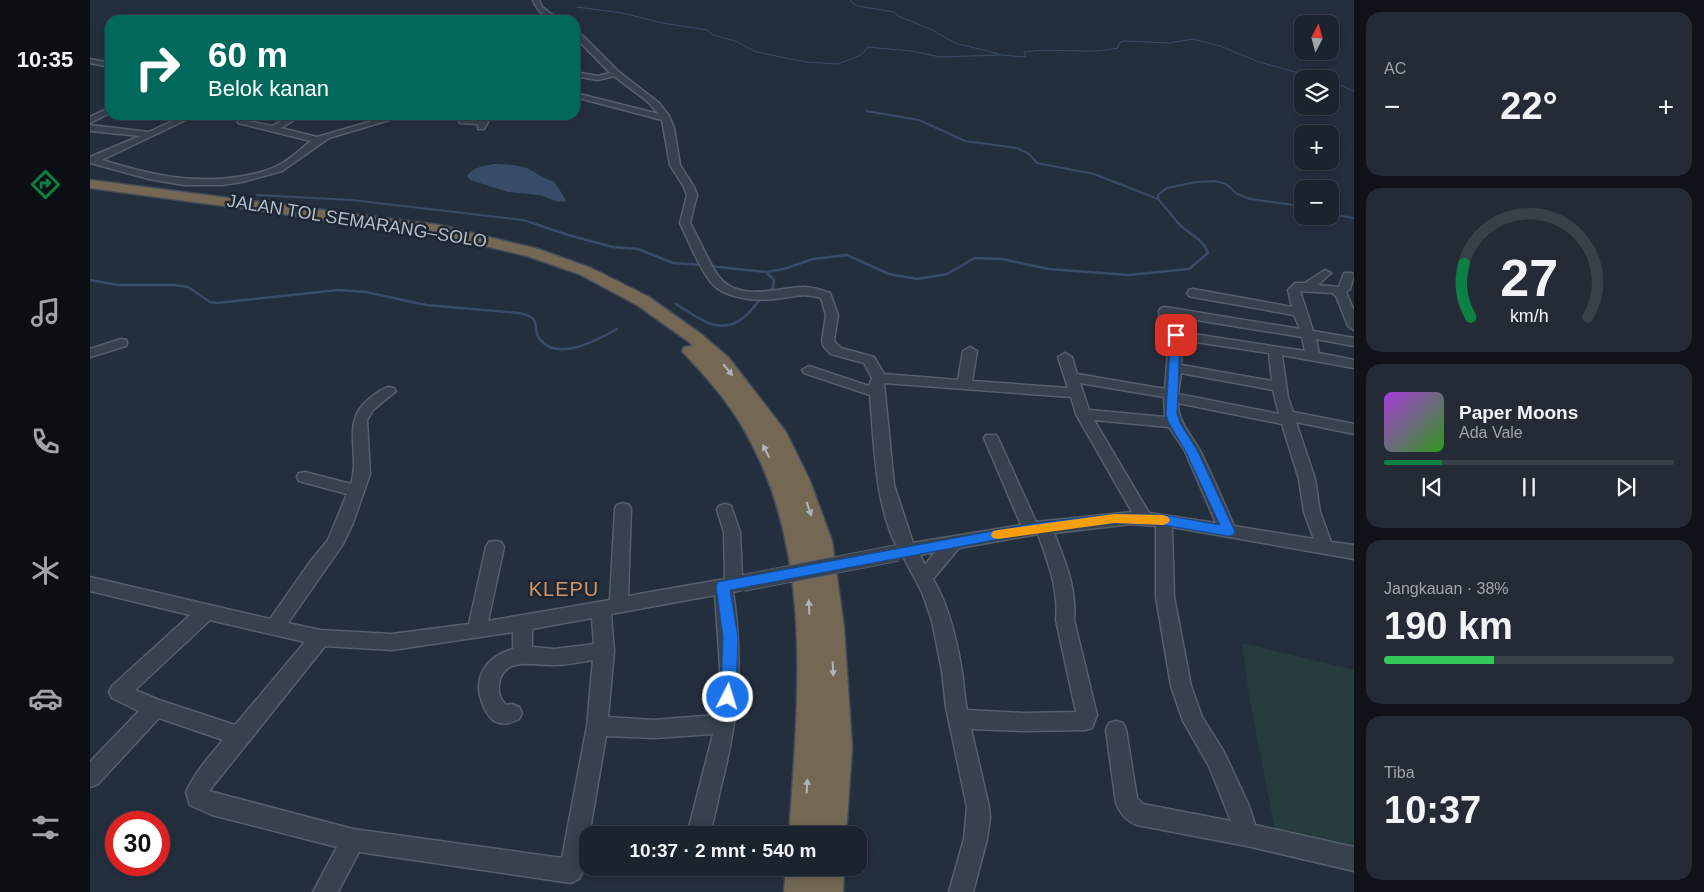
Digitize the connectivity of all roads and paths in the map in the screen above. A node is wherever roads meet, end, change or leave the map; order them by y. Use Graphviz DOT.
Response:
graph roads {
  1 [pos="536,0"];
  2 [pos="549,15"];
  3 [pos="580,37"];
  4 [pos="90,61"];
  5 [pos="105,64"];
  6 [pos="615,74"];
  7 [pos="580,75"];
  8 [pos="638,90"];
  9 [pos="580,97"];
  10 [pos="610,104"];
  11 [pos="583,107"];
  12 [pos="105,113"];
  13 [pos="666,118"];
  14 [pos="90,120"];
  15 [pos="181,120"];
  16 [pos="289,120"];
  17 [pos="383,120"];
  18 [pos="469,120"];
  19 [pos="241,121"];
  20 [pos="482,127"];
  21 [pos="90,128"];
  22 [pos="272,129"];
  23 [pos="149,134"];
  24 [pos="318,140"];
  25 [pos="92,160"];
  26 [pos="90,184"];
  27 [pos="90,190"];
  28 [pos="1325,273"];
  29 [pos="1348,275"];
  30 [pos="1309,286"];
  31 [pos="1344,289"];
  32 [pos="1193,293"];
  33 [pos="1300,312"];
  34 [pos="1354,326"];
  35 [pos="1308,334"];
  36 [pos="1176,335"];
  37 [pos="1354,342"];
  38 [pos="121,343"];
  39 [pos="1275,350"];
  40 [pos="970,351"];
  41 [pos="90,353"];
  42 [pos="1313,356"];
  43 [pos="1065,357"];
  44 [pos="1354,364"];
  45 [pos="1174,368"];
  46 [pos="809,370"];
  47 [pos="1071,377"];
  48 [pos="964,385"];
  49 [pos="878,386"];
  50 [pos="1280,387"];
  51 [pos="389,391"];
  52 [pos="1077,393"];
  53 [pos="1171,396"];
  54 [pos="1083,414"];
  55 [pos="1286,418"];
  56 [pos="1174,423"];
  57 [pos="1354,428"];
  58 [pos="991,438"];
  59 [pos="306,478"];
  60 [pos="356,491"];
  61 [pos="623,509"];
  62 [pos="725,510"];
  63 [pos="1144,518"];
  64 [pos="1164,520"];
  65 [pos="1037,528"];
  66 [pos="1229,532"];
  67 [pos="954,542"];
  68 [pos="495,547"];
  69 [pos="1325,547"];
  70 [pos="903,552"];
  71 [pos="1354,552"];
  72 [pos="924,578"];
  73 [pos="90,584"];
  74 [pos="733,585"];
  75 [pos="610,607"];
  76 [pos="206,612"];
  77 [pos="523,622"];
  78 [pos="274,628"];
  79 [pos="477,630"];
  80 [pos="320,638"];
  81 [pos="604,651"];
  82 [pos="522,655"];
  83 [pos="155,708"];
  84 [pos="512,713"];
  85 [pos="959,719"];
  86 [pos="725,724"];
  87 [pos="597,726"];
  88 [pos="1116,730"];
  89 [pos="240,736"];
  90 [pos="90,777"];
  91 [pos="700,826"];
  92 [pos="805,826"];
  93 [pos="831,826"];
  94 [pos="1247,835"];
  95 [pos="353,840"];
  96 [pos="1354,859"];
  97 [pos="802,876"];
  98 [pos="827,876"];
  99 [pos="325,892"];
  100 [pos="801,892"];
  101 [pos="826,892"];
  102 [pos="961,892"];
  1 -- 2 [label="street"];
  3 -- 6 [label="street"];
  4 -- 5 [label="street"];
  6 -- 7 [label="street"];
  6 -- 8 [label="street"];
  8 -- 10 [label="street"];
  8 -- 13 [label="street"];
  9 -- 10 [label="street"];
  10 -- 11 [label="street"];
  10 -- 13 [label="street"];
  12 -- 14 [label="street"];
  13 -- 49 [label="street"];
  15 -- 23 [label="street"];
  16 -- 22 [label="street"];
  17 -- 24 [label="street"];
  18 -- 20 [label="street"];
  19 -- 22 [label="street"];
  21 -- 23 [label="street"];
  22 -- 24 [label="street"];
  23 -- 25 [label="street"];
  24 -- 25 [label="street"];
  26 -- 93 [label="highway, JALAN TOL SEMARANG–SOLO, one-way"];
  92 -- 27 [label="highway, JALAN TOL SEMARANG–SOLO, one-way"];
  28 -- 30 [label="street"];
  29 -- 31 [label="street"];
  30 -- 31 [label="street"];
  30 -- 33 [label="street"];
  31 -- 34 [label="street"];
  32 -- 33 [label="street"];
  33 -- 35 [label="street"];
  35 -- 36 [label="street"];
  35 -- 37 [label="street"];
  35 -- 42 [label="street"];
  36 -- 39 [label="street"];
  36 -- 45 [label="street"];
  38 -- 41 [label="street"];
  39 -- 42 [label="street"];
  39 -- 50 [label="street"];
  40 -- 48 [label="street"];
  42 -- 44 [label="street"];
  43 -- 47 [label="street"];
  45 -- 50 [label="street"];
  45 -- 53 [label="street"];
  46 -- 49 [label="street"];
  47 -- 52 [label="street"];
  47 -- 53 [label="street"];
  48 -- 49 [label="street"];
  48 -- 52 [label="street"];
  49 -- 70 [label="street"];
  50 -- 55 [label="street"];
  51 -- 60 [label="street"];
  52 -- 54 [label="street"];
  53 -- 55 [label="street"];
  53 -- 56 [label="street"];
  54 -- 56 [label="street"];
  54 -- 63 [label="street"];
  55 -- 57 [label="street"];
  55 -- 69 [label="street"];
  56 -- 66 [label="street"];
  58 -- 65 [label="street"];
  59 -- 60 [label="street"];
  60 -- 78 [label="street"];
  61 -- 75 [label="street"];
  62 -- 74 [label="street"];
  63 -- 64 [label="street"];
  63 -- 65 [label="street"];
  64 -- 66 [label="street"];
  64 -- 94 [label="street"];
  65 -- 67 [label="street"];
  65 -- 85 [label="street"];
  66 -- 69 [label="street"];
  67 -- 70 [label="street"];
  67 -- 72 [label="street"];
  68 -- 79 [label="street"];
  69 -- 71 [label="street"];
  70 -- 72 [label="street"];
  70 -- 74 [label="street, bridge"];
  72 -- 85 [label="street"];
  73 -- 76 [label="street"];
  74 -- 75 [label="street"];
  74 -- 86 [label="street"];
  75 -- 77 [label="street"];
  75 -- 81 [label="street"];
  76 -- 78 [label="street"];
  76 -- 83 [label="street"];
  77 -- 79 [label="street"];
  77 -- 82 [label="street"];
  78 -- 80 [label="street"];
  79 -- 80 [label="street"];
  80 -- 89 [label="street"];
  81 -- 82 [label="street"];
  81 -- 87 [label="street"];
  82 -- 84 [label="street"];
  83 -- 89 [label="street"];
  83 -- 90 [label="street"];
  85 -- 102 [label="street"];
  86 -- 87 [label="street"];
  86 -- 91 [label="street"];
  87 -- 95 [label="street"];
  88 -- 94 [label="street"];
  89 -- 95 [label="street"];
  94 -- 96 [label="street"];
  95 -- 99 [label="street"];
  97 -- 100 [label="highway"];
  98 -- 101 [label="highway"];
}
